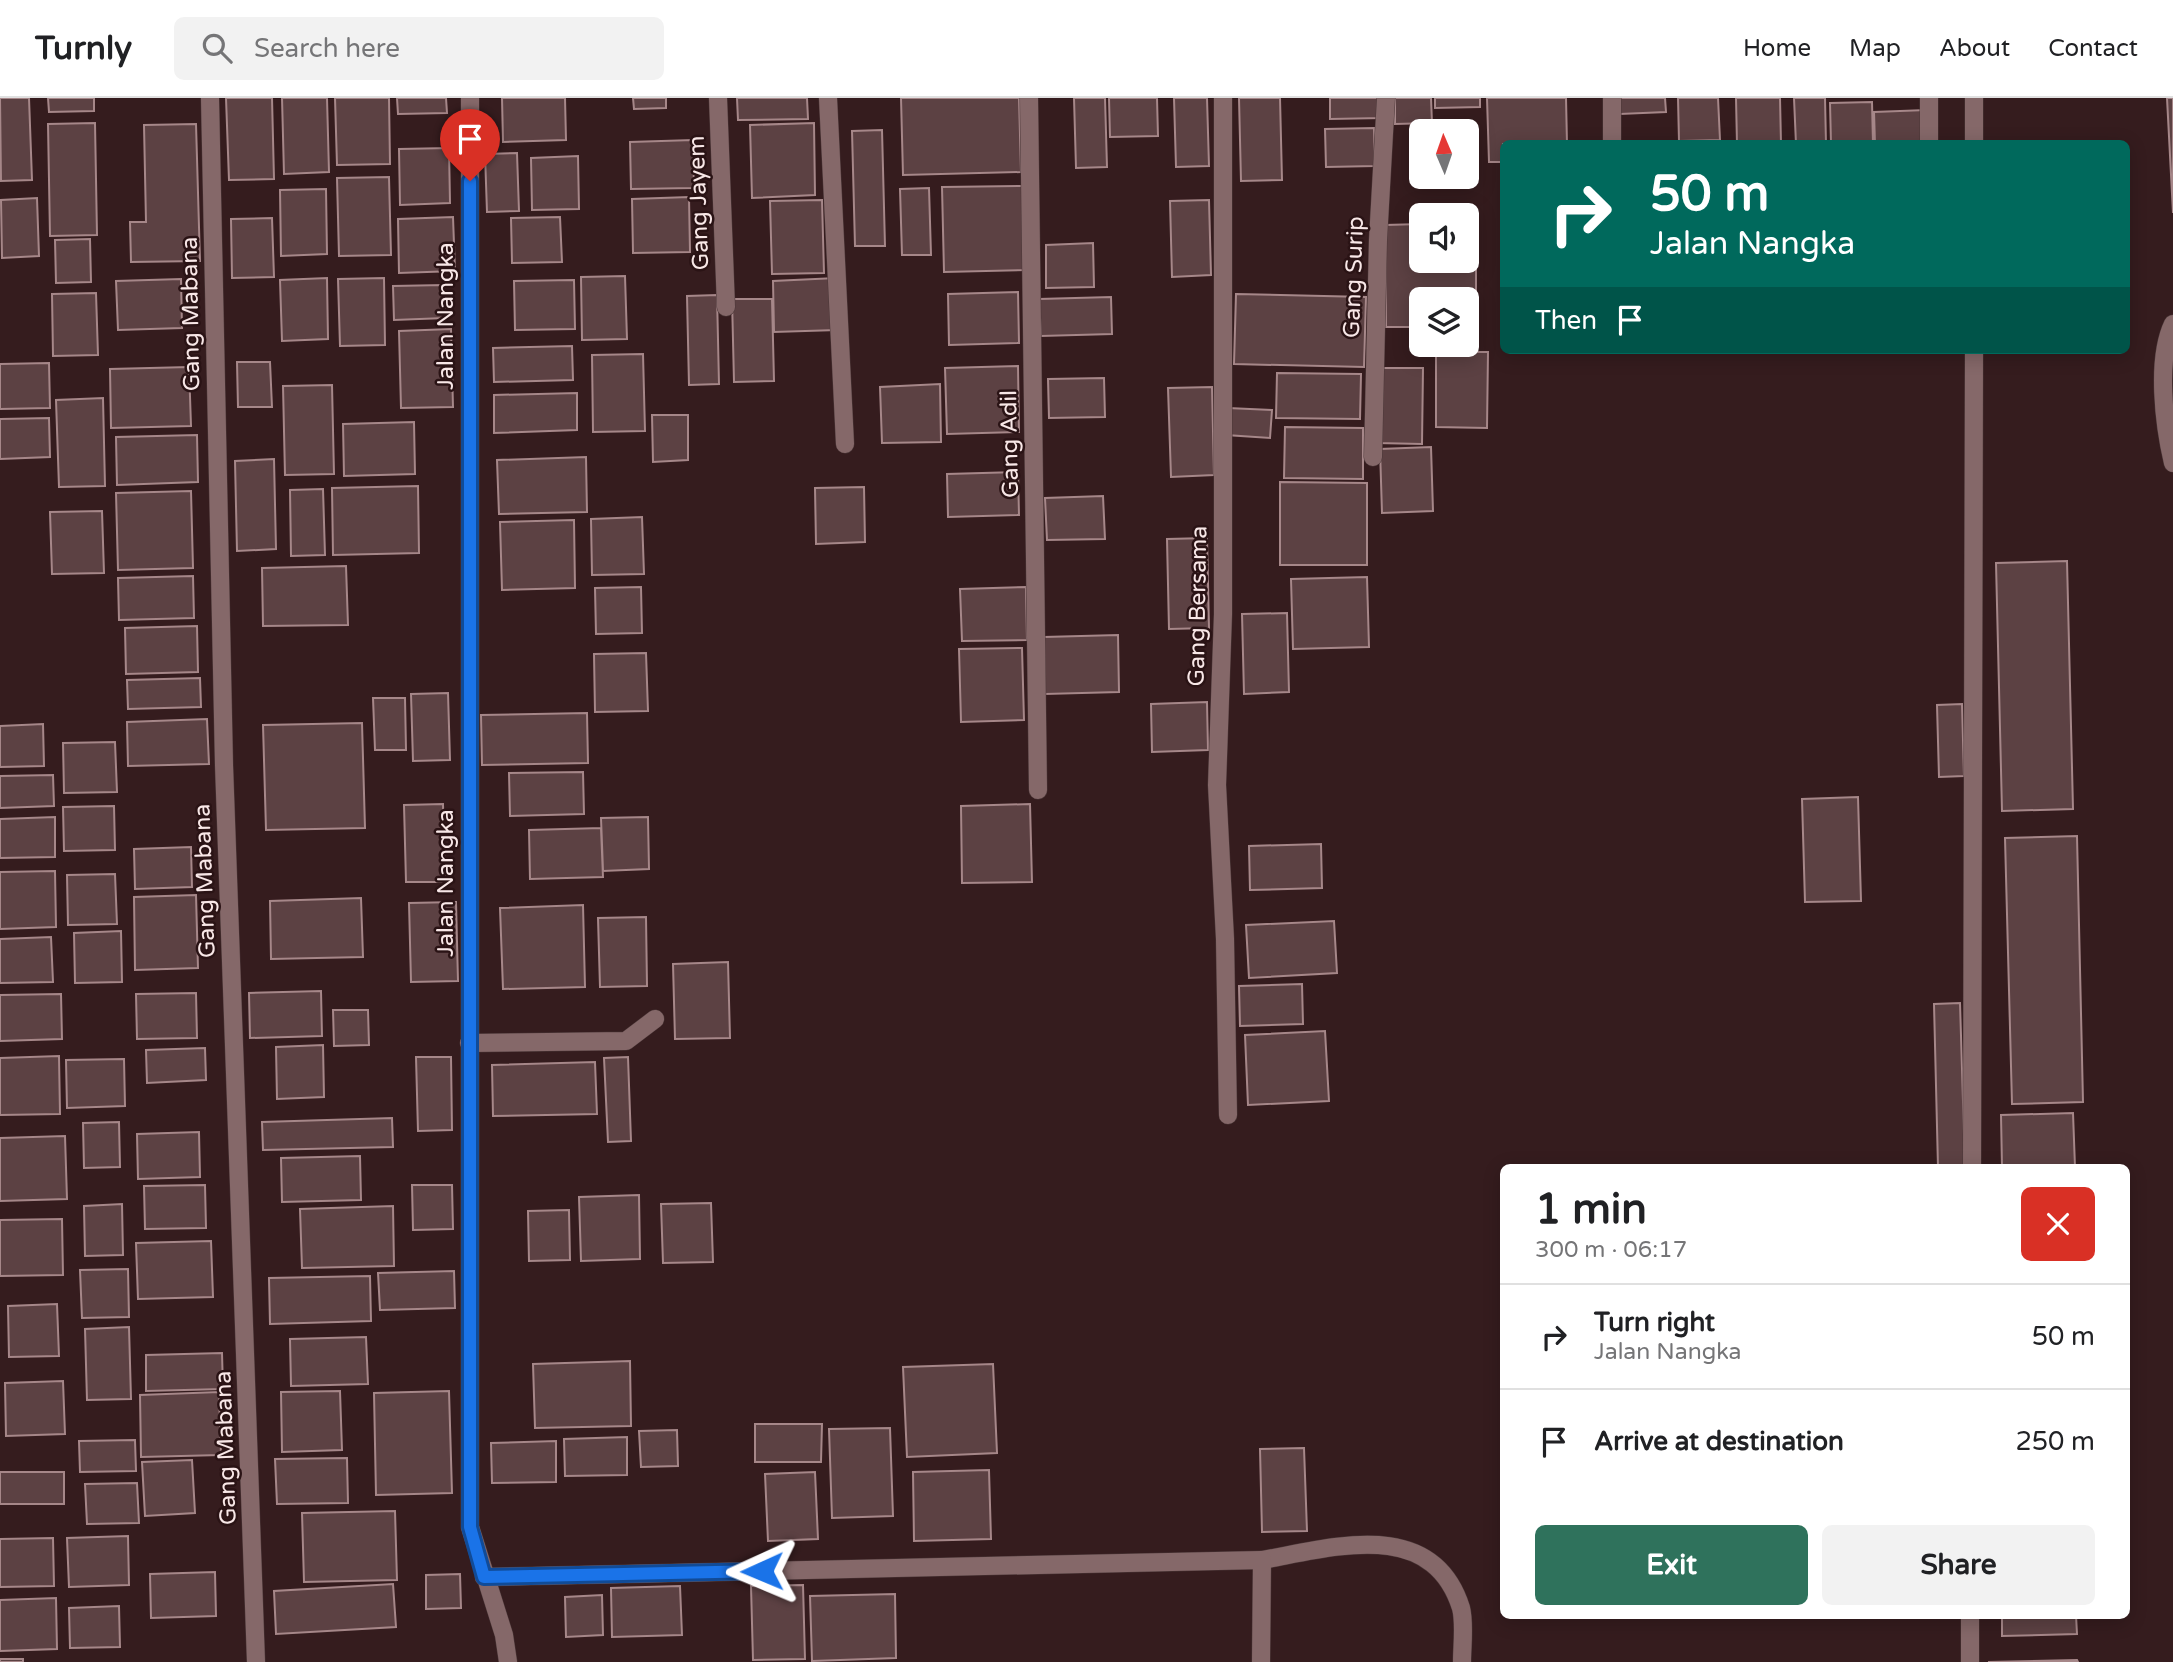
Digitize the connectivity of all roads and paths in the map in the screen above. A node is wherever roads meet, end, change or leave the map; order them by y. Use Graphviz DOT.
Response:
graph roads {
  1 [pos="210,98"];
  2 [pos="470,98"];
  3 [pos="718,98"];
  4 [pos="828,98"];
  5 [pos="1029,98"];
  6 [pos="1223,98"];
  7 [pos="1386,98"];
  8 [pos="1612,98"];
  9 [pos="1929,98"];
  10 [pos="1975,98"];
  11 [pos="1612,140"];
  12 [pos="1929,140"];
  13 [pos="1974,140"];
  14 [pos="726,307"];
  15 [pos="2173,324"];
  16 [pos="1974,354"];
  17 [pos="845,444"];
  18 [pos="1373,457"];
  19 [pos="2173,463"];
  20 [pos="1038,790"];
  21 [pos="655,1018"];
  22 [pos="469,1043"];
  23 [pos="1228,1115"];
  24 [pos="1972,1164"];
  25 [pos="1262,1560"];
  26 [pos="484,1577"];
  27 [pos="1970,1619"];
  28 [pos="256,1662"];
  29 [pos="508,1662"];
  30 [pos="1261,1662"];
  31 [pos="1462,1662"];
  32 [pos="1970,1662"];
  1 -- 28 [label="street, Gang Mabana"];
  2 -- 22 [label="street, Jalan Nangka"];
  3 -- 14 [label="street, Gang Jayem"];
  4 -- 17 [label="street"];
  5 -- 20 [label="street, Gang Adil"];
  6 -- 23 [label="street, Gang Bersama"];
  7 -- 18 [label="street, Gang Surip"];
  8 -- 11 [label="street"];
  9 -- 12 [label="street"];
  10 -- 13 [label="street"];
  15 -- 19 [label="street"];
  16 -- 24 [label="street"];
  21 -- 22 [label="street"];
  22 -- 26 [label="street, Jalan Nangka"];
  25 -- 26 [label="street"];
  25 -- 30 [label="street"];
  25 -- 31 [label="street"];
  26 -- 29 [label="street, Jalan Nangka"];
  27 -- 32 [label="street"];
}
